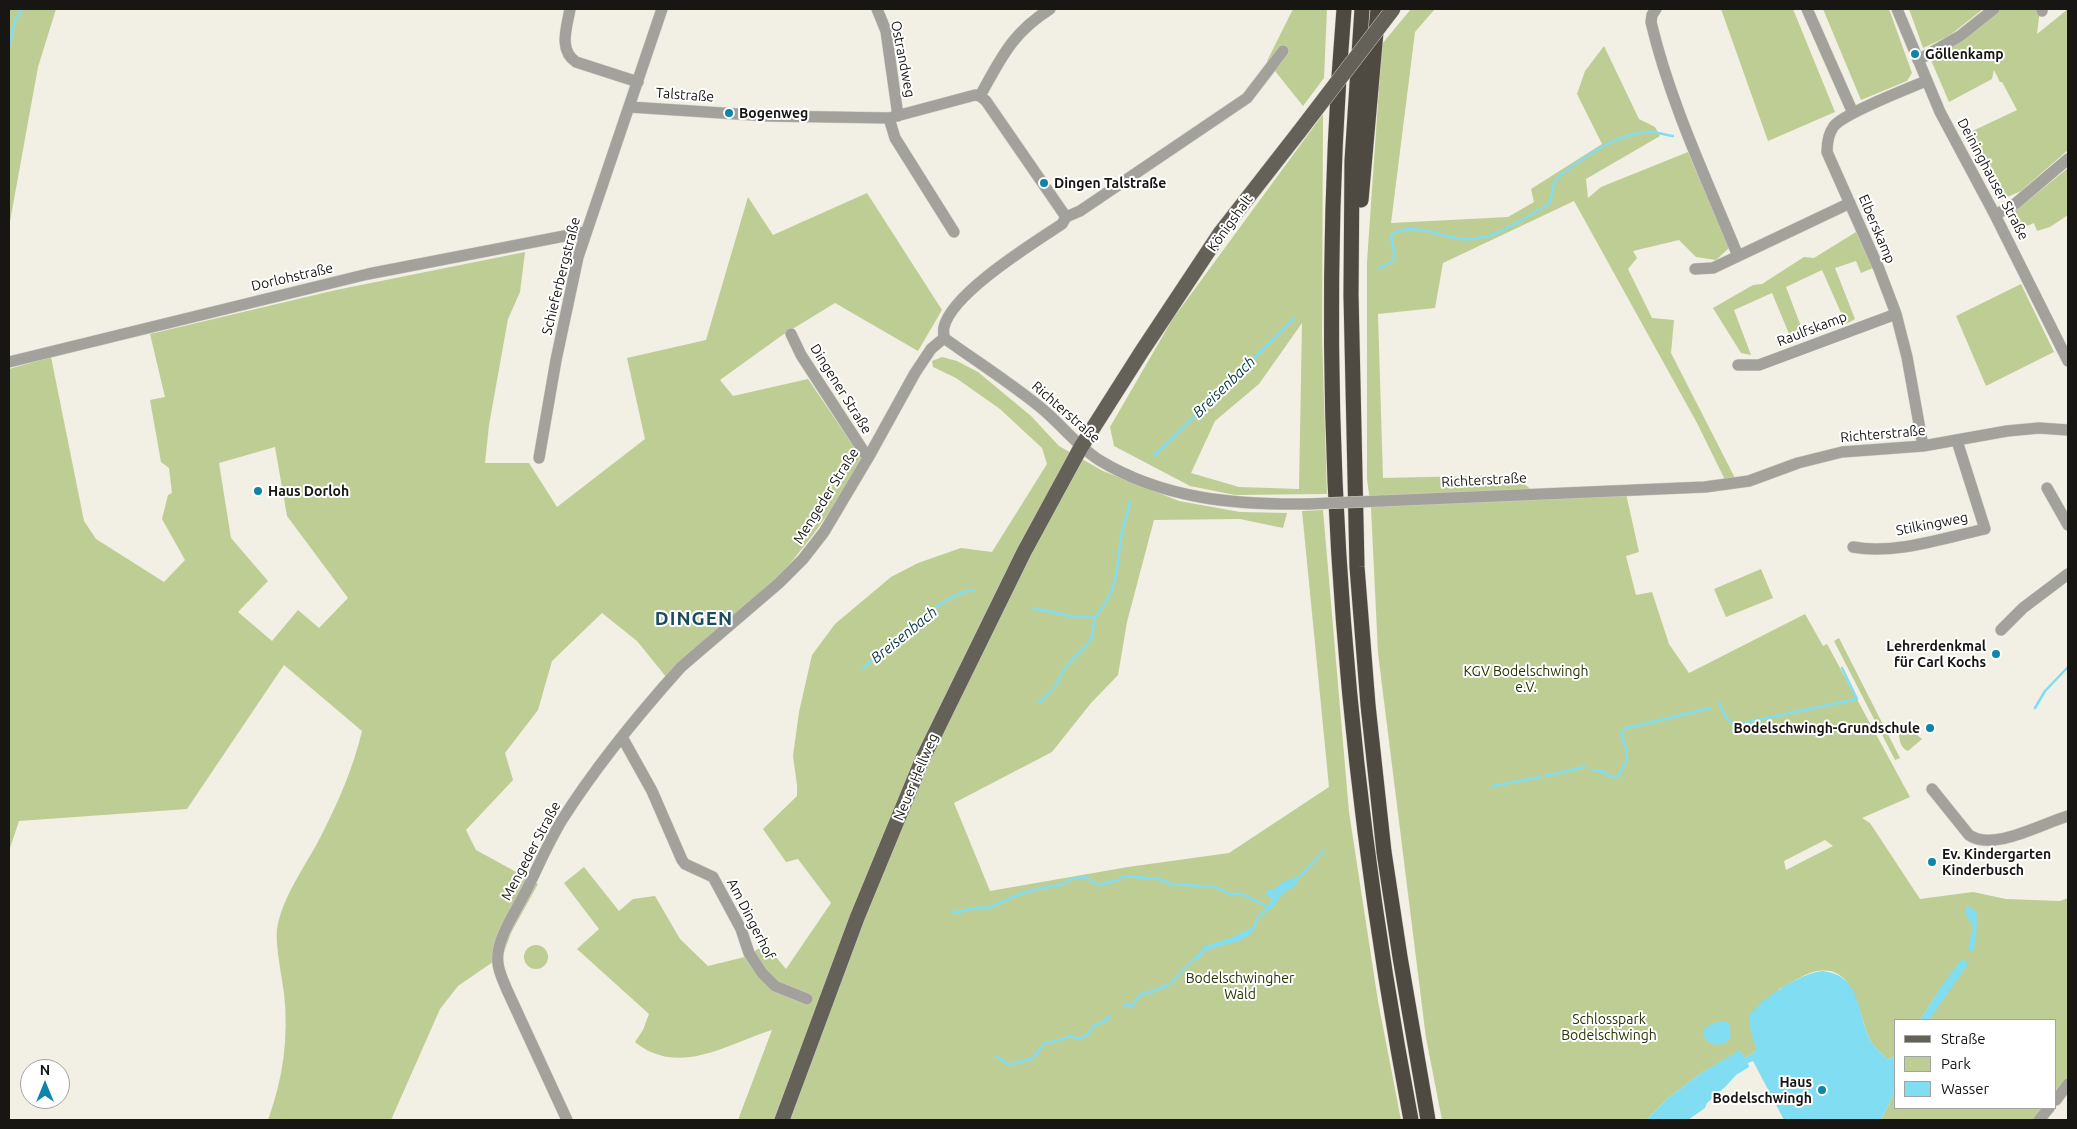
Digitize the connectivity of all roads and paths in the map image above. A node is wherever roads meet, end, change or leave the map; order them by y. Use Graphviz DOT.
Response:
graph roads {
  1 [pos="570,9"];
  2 [pos="662,9"];
  3 [pos="877,9"];
  4 [pos="1050,9"];
  5 [pos="1338,9"];
  6 [pos="1344,9"];
  7 [pos="1362,9"];
  8 [pos="1378,9"];
  9 [pos="1393,9"];
  10 [pos="1656,9"];
  11 [pos="1806,9"];
  12 [pos="1897,9"];
  13 [pos="1994,9"];
  14 [pos="1283,51"];
  15 [pos="1918,60"];
  16 [pos="1339,68"];
  17 [pos="1926,81"];
  18 [pos="638,82"];
  19 [pos="980,96"];
  20 [pos="630,107"];
  21 [pos="1853,113"];
  22 [pos="893,117"];
  23 [pos="2068,159"];
  24 [pos="1850,202"];
  25 [pos="1995,215"];
  26 [pos="1066,217"];
  27 [pos="585,232"];
  28 [pos="954,232"];
  29 [pos="1738,256"];
  30 [pos="1694,269"];
  31 [pos="1351,295"];
  32 [pos="1896,314"];
  33 [pos="791,334"];
  34 [pos="944,338"];
  35 [pos="2068,361"];
  36 [pos="9,362"];
  37 [pos="1738,365"];
  38 [pos="2068,430"];
  39 [pos="1957,441"];
  40 [pos="1923,446"];
  41 [pos="1082,447"];
  42 [pos="539,458"];
  43 [pos="868,458"];
  44 [pos="2047,488"];
  45 [pos="2068,525"];
  46 [pos="1854,547"];
  47 [pos="2068,574"];
  48 [pos="2001,630"];
  49 [pos="622,737"];
  50 [pos="1932,789"];
  51 [pos="2068,816"];
  52 [pos="807,999"];
  53 [pos="2068,1084"];
  54 [pos="2057,1099"];
  55 [pos="2048,1109"];
  56 [pos="567,1120"];
  57 [pos="782,1120"];
  58 [pos="1411,1120"];
  59 [pos="1428,1120"];
  60 [pos="2039,1120"];
  1 -- 18 [label="street"];
  2 -- 18 [label="street, Schieferbergstraße"];
  3 -- 22 [label="street, Ostrandweg"];
  4 -- 19 [label="street"];
  5 -- 16 [label="highway"];
  6 -- 16 [label="highway"];
  7 -- 31 [label="highway"];
  8 -- 31 [label="highway"];
  9 -- 41 [label="main road, Königshalt, bridge"];
  10 -- 29 [label="street"];
  11 -- 21 [label="street"];
  12 -- 15 [label="street, Deininghauser Straße"];
  13 -- 15 [label="street"];
  14 -- 26 [label="street"];
  15 -- 17 [label="street, Deininghauser Straße"];
  16 -- 58 [label="highway"];
  17 -- 21 [label="street, Elberskamp"];
  17 -- 25 [label="street, Deininghauser Straße"];
  18 -- 20 [label="street, Schieferbergstraße"];
  19 -- 22 [label="street, Talstraße"];
  19 -- 26 [label="street"];
  20 -- 22 [label="street, Talstraße"];
  20 -- 27 [label="street, Schieferbergstraße"];
  21 -- 24 [label="street, Elberskamp"];
  22 -- 28 [label="street"];
  23 -- 25 [label="street"];
  24 -- 29 [label="street"];
  24 -- 32 [label="street, Elberskamp"];
  25 -- 35 [label="street, Deininghauser Straße"];
  26 -- 34 [label="street"];
  27 -- 36 [label="street, Dorlohstraße"];
  27 -- 42 [label="street, Schieferbergstraße"];
  29 -- 30 [label="street"];
  31 -- 59 [label="highway"];
  32 -- 37 [label="street, Raulfskamp"];
  32 -- 40 [label="street, Elberskamp"];
  33 -- 43 [label="street, Dingener Straße"];
  34 -- 41 [label="street, Richterstraße"];
  34 -- 43 [label="street, Mengeder Straße"];
  38 -- 39 [label="street, Richterstraße"];
  39 -- 40 [label="street, Richterstraße"];
  39 -- 46 [label="street, Stilkingweg"];
  40 -- 41 [label="street, Richterstraße, bridge"];
  41 -- 57 [label="main road, Neuer Hellweg"];
  43 -- 49 [label="street, Mengeder Straße"];
  44 -- 45 [label="street"];
  47 -- 48 [label="street"];
  49 -- 52 [label="street, Am Dingerhof"];
  49 -- 56 [label="street, Mengeder Straße"];
  50 -- 51 [label="street"];
  53 -- 54 [label="street"];
  55 -- 60 [label="street"];
}
